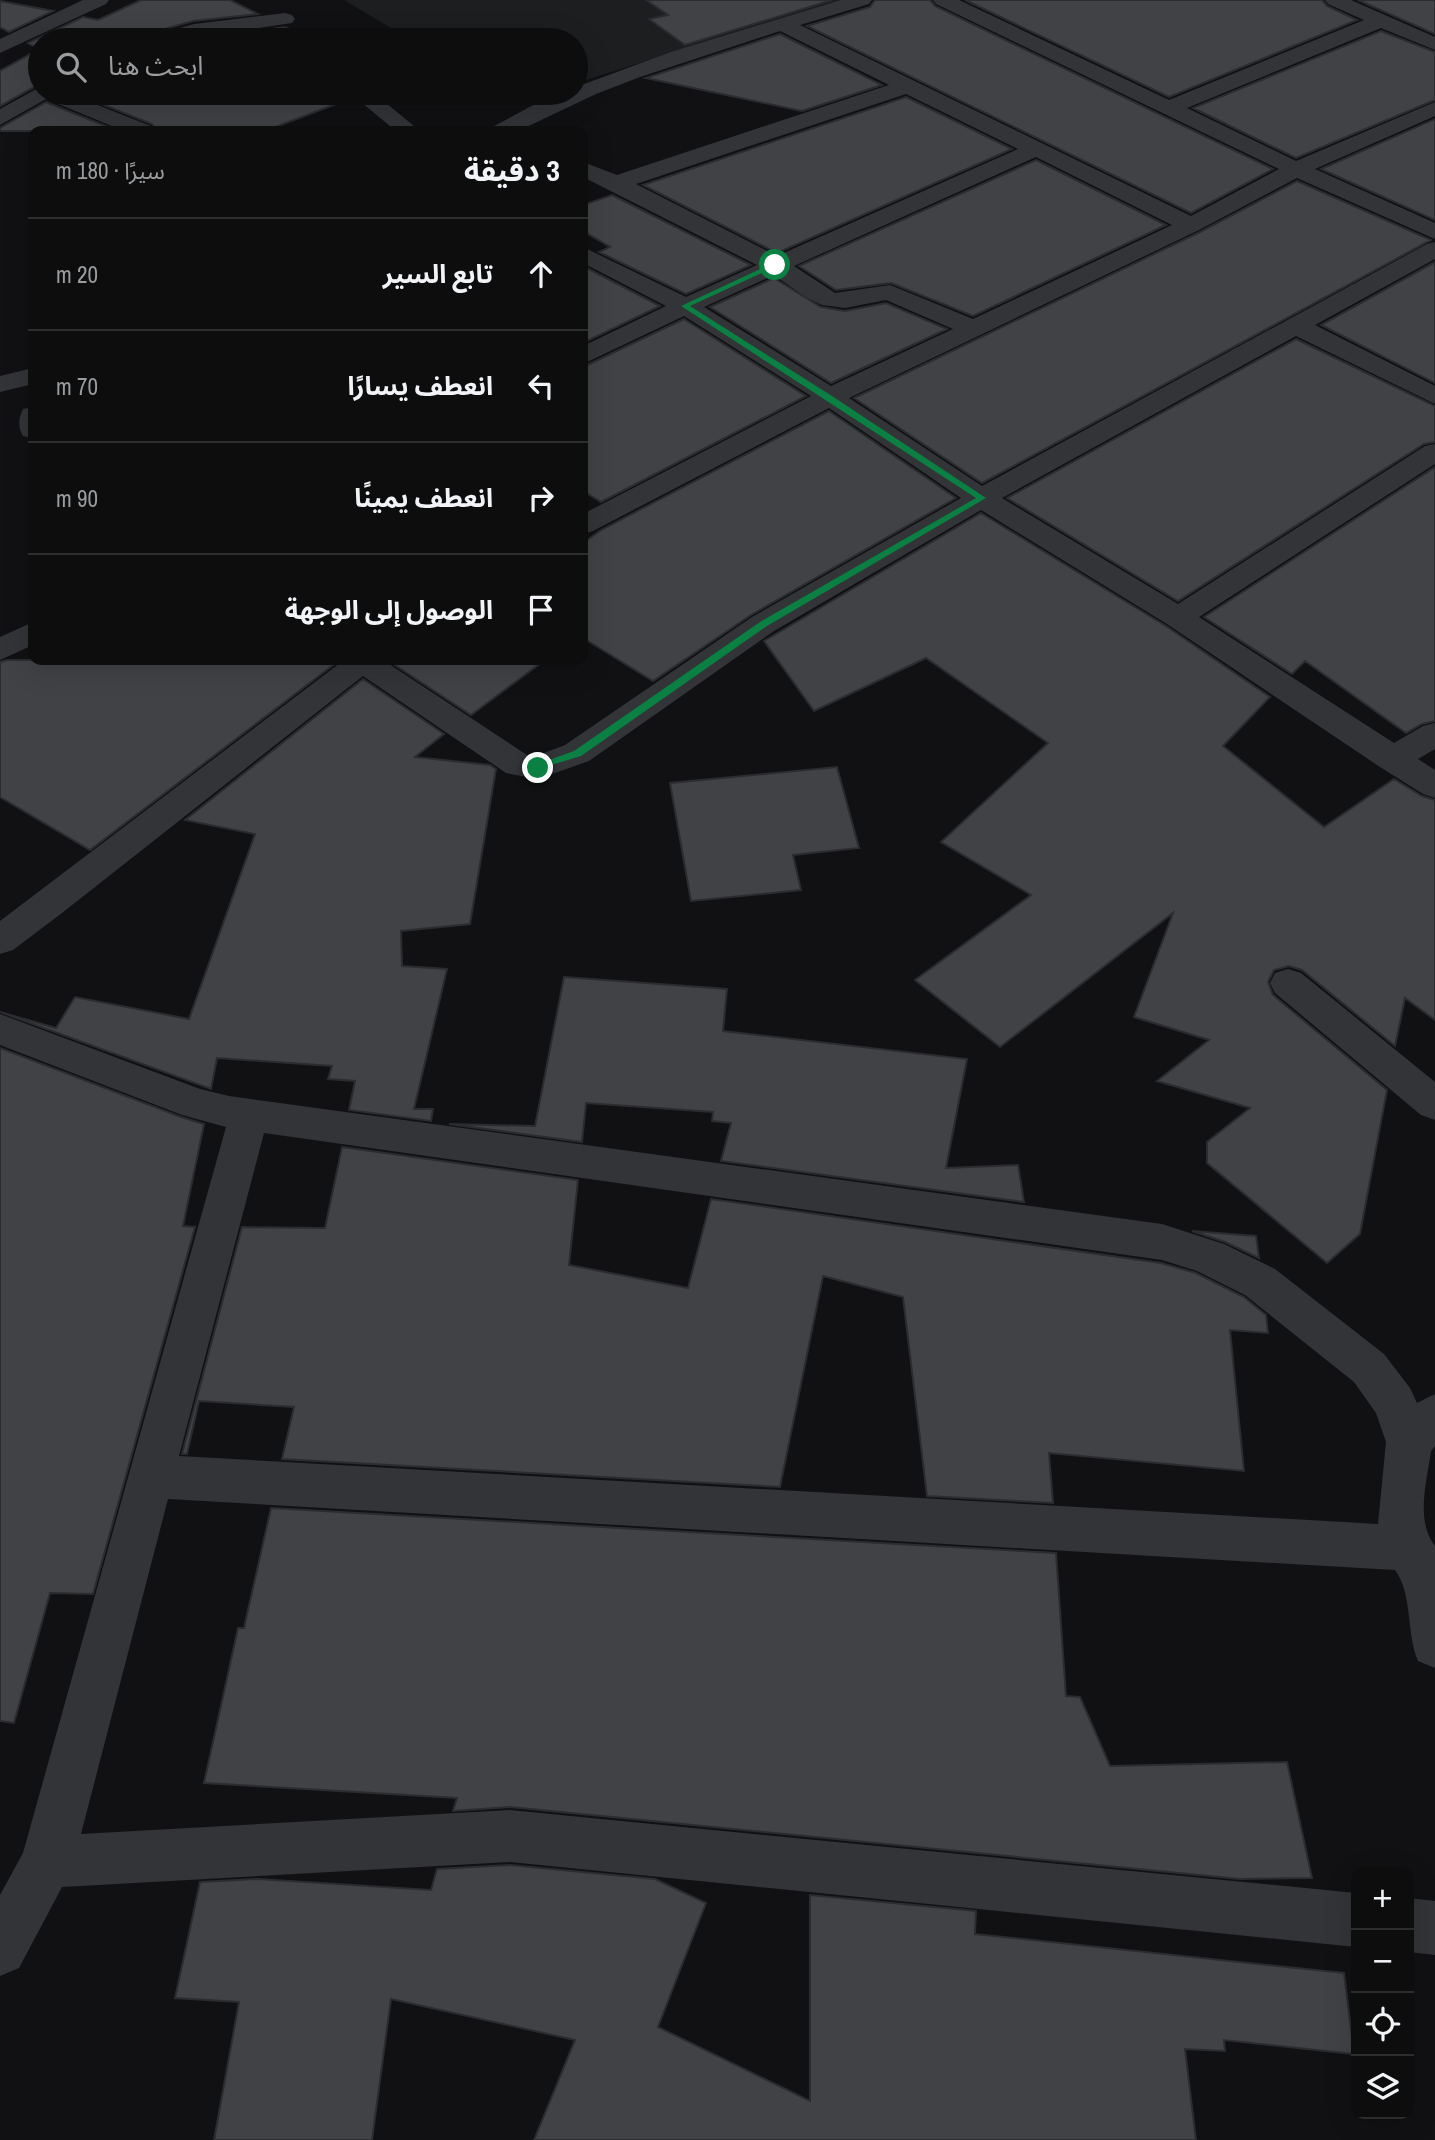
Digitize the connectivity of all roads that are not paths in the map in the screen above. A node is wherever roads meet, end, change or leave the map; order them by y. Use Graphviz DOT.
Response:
graph roads {
  1 [pos="99,0"];
  2 [pos="271,0"];
  3 [pos="862,0"];
  4 [pos="943,0"];
  5 [pos="1335,0"];
  6 [pos="285,19"];
  7 [pos="1382,20"];
  8 [pos="783,25"];
  9 [pos="40,28"];
  10 [pos="211,28"];
  11 [pos="292,28"];
  12 [pos="28,34"];
  13 [pos="1435,44"];
  14 [pos="0,47"];
  15 [pos="908,86"];
  16 [pos="588,89"];
  17 [pos="28,101"];
  18 [pos="79,105"];
  19 [pos="376,105"];
  20 [pos="550,105"];
  21 [pos="1435,107"];
  22 [pos="1169,108"];
  23 [pos="0,118"];
  24 [pos="131,126"];
  25 [pos="403,126"];
  26 [pos="511,126"];
  27 [pos="1038,148"];
  28 [pos="1296,169"];
  29 [pos="588,171"];
  30 [pos="617,183"];
  31 [pos="1191,225"];
  32 [pos="1435,232"];
  33 [pos="1435,249"];
  34 [pos="588,257"];
  35 [pos="775,265"];
  36 [pos="685,306"];
  37 [pos="1297,326"];
  38 [pos="975,329"];
  39 [pos="588,354"];
  40 [pos="28,377"];
  41 [pos="0,384"];
  42 [pos="1435,396"];
  43 [pos="830,397"];
  44 [pos="1435,452"];
  45 [pos="981,498"];
  46 [pos="588,522"];
  47 [pos="1178,617"];
  48 [pos="28,635"];
  49 [pos="0,650"];
  50 [pos="356,665"];
  51 [pos="369,665"];
  52 [pos="1435,734"];
  53 [pos="1392,759"];
  54 [pos="1435,786"];
  55 [pos="0,940"];
  56 [pos="1287,983"];
  57 [pos="0,1029"];
  58 [pos="1435,1104"];
  59 [pos="249,1115"];
  60 [pos="1422,1428"];
  61 [pos="151,1476"];
  62 [pos="1423,1570"];
  63 [pos="1435,1644"];
  64 [pos="47,1862"];
  65 [pos="1351,1920"];
  66 [pos="1414,1926"];
  67 [pos="1435,1928"];
  68 [pos="0,1949"];
  1 -- 9 [label="street"];
  2 -- 6 [label="street"];
  3 -- 8 [label="street"];
  4 -- 22 [label="street"];
  5 -- 7 [label="street"];
  6 -- 10 [label="street"];
  6 -- 11 [label="street"];
  7 -- 13 [label="street"];
  7 -- 22 [label="street"];
  8 -- 15 [label="street"];
  8 -- 16 [label="street"];
  12 -- 14 [label="street"];
  15 -- 27 [label="street"];
  15 -- 30 [label="street"];
  17 -- 23 [label="street"];
  18 -- 24 [label="street"];
  19 -- 25 [label="street"];
  20 -- 26 [label="street"];
  21 -- 28 [label="street"];
  22 -- 28 [label="street"];
  27 -- 31 [label="street"];
  27 -- 35 [label="street"];
  28 -- 31 [label="street"];
  28 -- 32 [label="street"];
  29 -- 30 [label="street"];
  30 -- 35 [label="street"];
  31 -- 38 [label="street"];
  33 -- 37 [label="street"];
  34 -- 36 [label="street"];
  35 -- 36 [label="street"];
  35 -- 38 [label="street"];
  36 -- 39 [label="street"];
  36 -- 43 [label="street"];
  37 -- 42 [label="street"];
  37 -- 45 [label="street"];
  38 -- 43 [label="street"];
  40 -- 41 [label="street"];
  43 -- 45 [label="street"];
  43 -- 46 [label="street"];
  44 -- 47 [label="street"];
  45 -- 47 [label="street"];
  45 -- 51 [label="street"];
  47 -- 53 [label="street"];
  48 -- 49 [label="street"];
  50 -- 55 [label="street"];
  52 -- 53 [label="street"];
  53 -- 54 [label="street"];
  56 -- 58 [label="street"];
  57 -- 59 [label="street"];
  59 -- 60 [label="street"];
  59 -- 61 [label="street"];
  60 -- 62 [label="street"];
  61 -- 62 [label="street"];
  61 -- 64 [label="street"];
  62 -- 63 [label="street"];
  64 -- 65 [label="street"];
  64 -- 68 [label="street"];
  66 -- 67 [label="street"];
}
